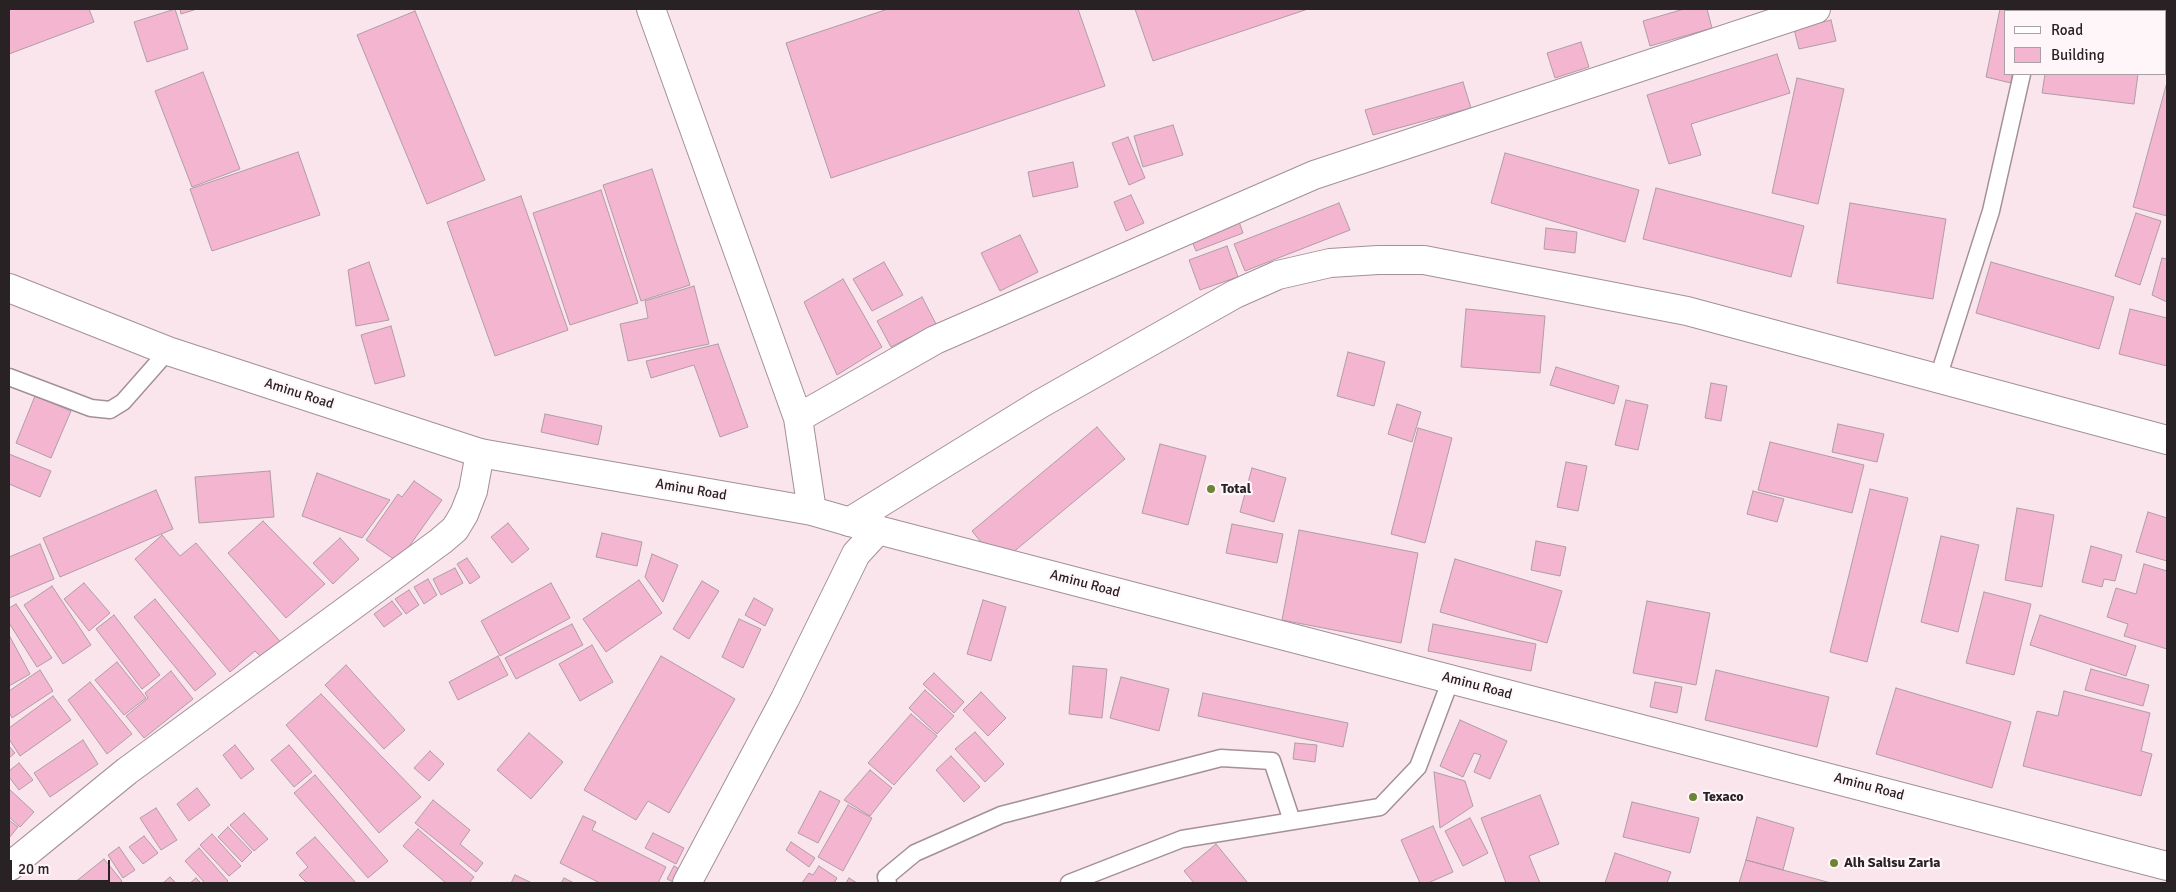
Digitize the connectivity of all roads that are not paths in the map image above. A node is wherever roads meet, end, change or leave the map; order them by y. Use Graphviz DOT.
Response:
graph roads {
  1 [pos="651,9"];
  2 [pos="1816,9"];
  3 [pos="2022,75"];
  4 [pos="9,288"];
  5 [pos="168,351"];
  6 [pos="9,377"];
  7 [pos="1938,378"];
  8 [pos="798,418"];
  9 [pos="2167,440"];
  10 [pos="480,453"];
  11 [pos="812,511"];
  12 [pos="849,522"];
  13 [pos="878,530"];
  14 [pos="1451,679"];
  15 [pos="1292,821"];
  16 [pos="2167,866"];
  17 [pos="9,867"];
  18 [pos="687,883"];
  19 [pos="888,883"];
  20 [pos="1069,883"];
  1 -- 8 [label="street"];
  2 -- 8 [label="street"];
  3 -- 7 [label="lane"];
  4 -- 5 [label="street, Aminu Road"];
  5 -- 6 [label="lane"];
  5 -- 10 [label="street, Aminu Road"];
  7 -- 9 [label="street"];
  7 -- 12 [label="street"];
  8 -- 11 [label="street"];
  10 -- 11 [label="street, Aminu Road"];
  10 -- 17 [label="street"];
  11 -- 12 [label="street, Aminu Road"];
  12 -- 13 [label="street, Aminu Road"];
  13 -- 14 [label="street, Aminu Road"];
  13 -- 18 [label="street"];
  14 -- 15 [label="lane"];
  14 -- 16 [label="street, Aminu Road"];
  15 -- 19 [label="lane"];
  15 -- 20 [label="lane"];
}
